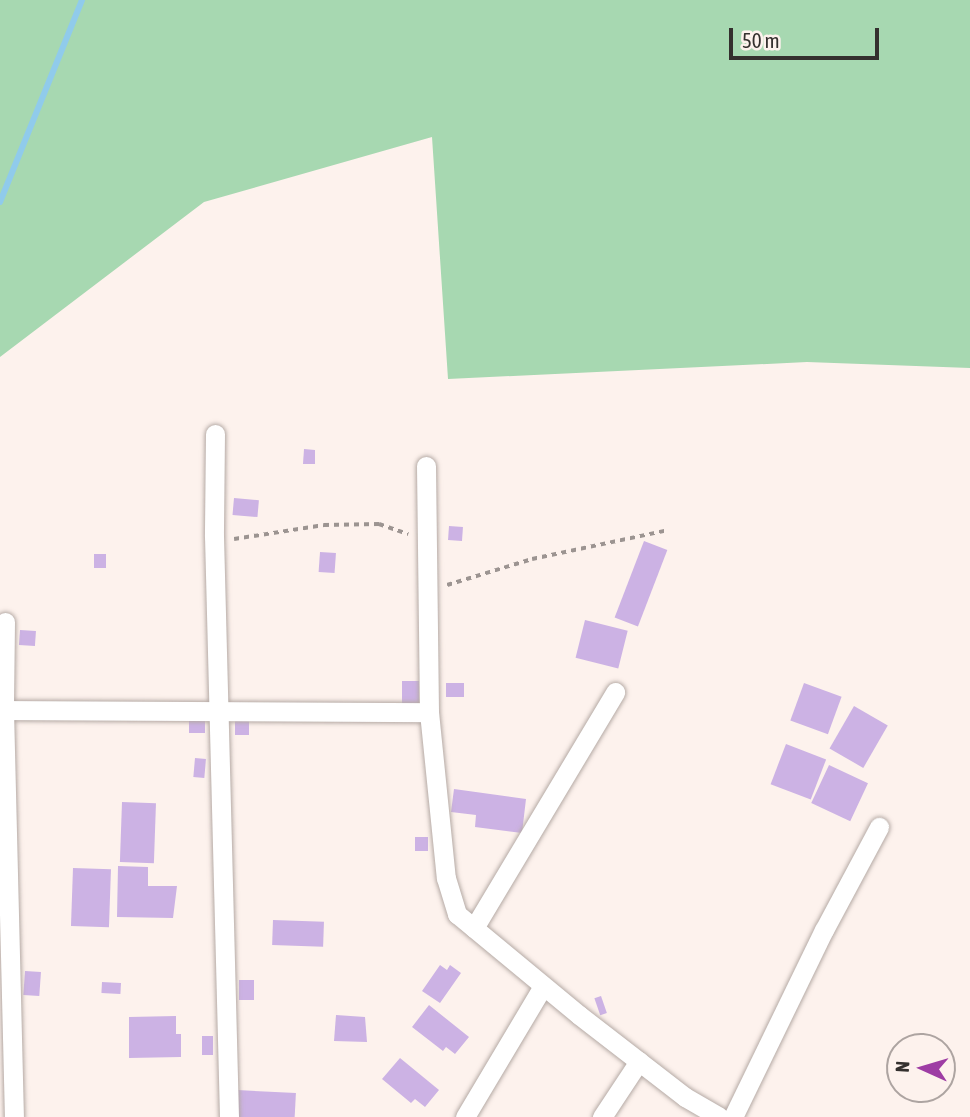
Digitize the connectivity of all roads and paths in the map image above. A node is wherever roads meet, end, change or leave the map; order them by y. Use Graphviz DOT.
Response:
graph roads {
  1 [pos="215,434"];
  2 [pos="425,466"];
  3 [pos="668,530"];
  4 [pos="427,541"];
  5 [pos="214,542"];
  6 [pos="429,592"];
  7 [pos="5,622"];
  8 [pos="615,692"];
  9 [pos="4,710"];
  10 [pos="220,712"];
  11 [pos="429,712"];
  12 [pos="879,827"];
  13 [pos="474,928"];
  14 [pos="543,986"];
  15 [pos="639,1061"];
  16 [pos="14,1117"];
  17 [pos="229,1117"];
  18 [pos="465,1117"];
  19 [pos="602,1117"];
  20 [pos="719,1117"];
  21 [pos="733,1117"];
  1 -- 5 [label="street"];
  2 -- 4 [label="street"];
  3 -- 6 [label="path"];
  4 -- 5 [label="path"];
  4 -- 6 [label="street"];
  5 -- 10 [label="street"];
  6 -- 11 [label="street"];
  7 -- 9 [label="street"];
  8 -- 13 [label="street"];
  9 -- 10 [label="street"];
  9 -- 16 [label="street"];
  10 -- 11 [label="street"];
  10 -- 17 [label="street"];
  11 -- 13 [label="street"];
  12 -- 21 [label="street"];
  13 -- 14 [label="street"];
  14 -- 15 [label="street"];
  14 -- 18 [label="street"];
  15 -- 19 [label="street"];
  15 -- 20 [label="street"];
}
